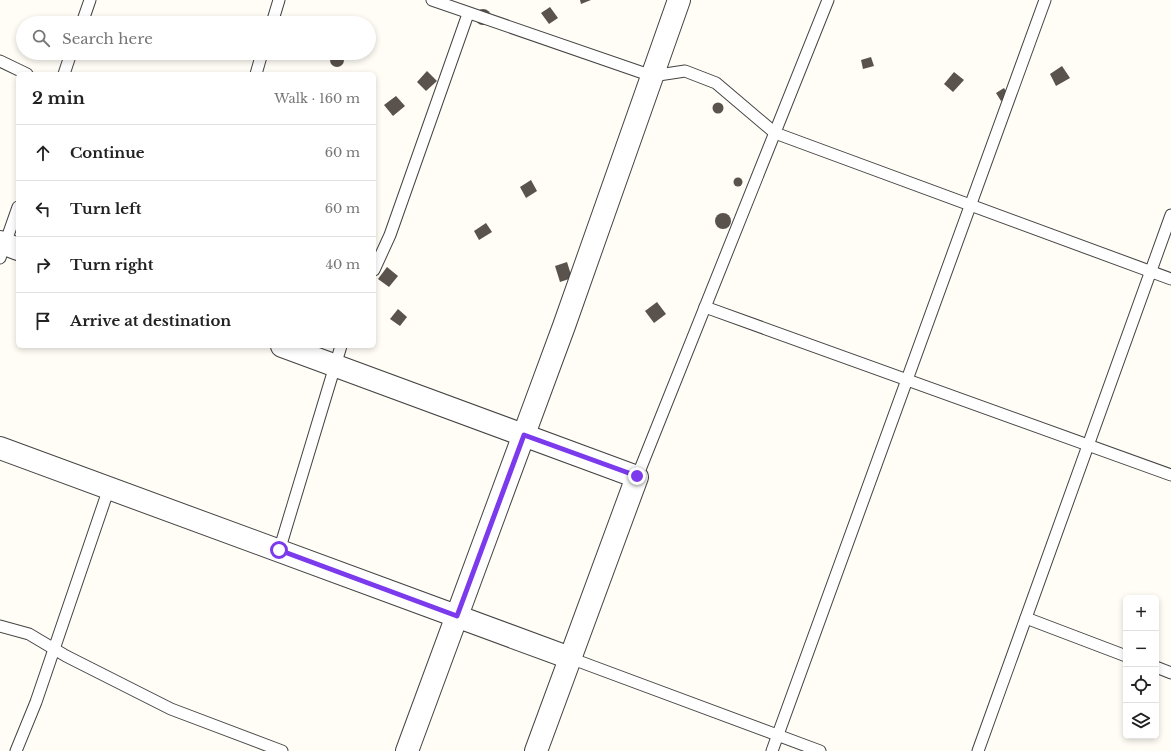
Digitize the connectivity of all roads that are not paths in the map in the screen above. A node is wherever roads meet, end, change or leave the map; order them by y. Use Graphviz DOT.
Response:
graph roads {
  1 [pos="90,0"];
  2 [pos="279,0"];
  3 [pos="432,0"];
  4 [pos="679,0"];
  5 [pos="828,0"];
  6 [pos="1045,0"];
  7 [pos="468,14"];
  8 [pos="84,16"];
  9 [pos="274,16"];
  10 [pos="69,60"];
  11 [pos="260,60"];
  12 [pos="0,61"];
  13 [pos="23,72"];
  14 [pos="65,72"];
  15 [pos="257,72"];
  16 [pos="652,76"];
  17 [pos="775,133"];
  18 [pos="970,205"];
  19 [pos="16,213"];
  20 [pos="1171,215"];
  21 [pos="6,248"];
  22 [pos="376,266"];
  23 [pos="1150,272"];
  24 [pos="1171,279"];
  25 [pos="705,307"];
  26 [pos="293,348"];
  27 [pos="338,356"];
  28 [pos="907,380"];
  29 [pos="524,435"];
  30 [pos="1088,445"];
  31 [pos="0,448"];
  32 [pos="1171,475"];
  33 [pos="637,476"];
  34 [pos="109,488"];
  35 [pos="279,550"];
  36 [pos="457,616"];
  37 [pos="1026,618"];
  38 [pos="0,626"];
  39 [pos="54,649"];
  40 [pos="1123,655"];
  41 [pos="570,658"];
  42 [pos="1159,668"];
  43 [pos="1171,673"];
  44 [pos="778,735"];
  45 [pos="16,751"];
  46 [pos="282,751"];
  47 [pos="408,751"];
  48 [pos="536,751"];
  49 [pos="772,751"];
  50 [pos="820,751"];
  51 [pos="978,751"];
  1 -- 8 [label="lane"];
  2 -- 9 [label="lane"];
  3 -- 7 [label="lane"];
  4 -- 16 [label="street"];
  5 -- 17 [label="lane"];
  6 -- 18 [label="lane"];
  7 -- 16 [label="lane"];
  7 -- 22 [label="lane"];
  10 -- 14 [label="lane"];
  11 -- 15 [label="lane"];
  12 -- 13 [label="lane"];
  16 -- 17 [label="lane"];
  16 -- 29 [label="street"];
  17 -- 18 [label="lane"];
  17 -- 25 [label="lane"];
  18 -- 23 [label="lane"];
  18 -- 28 [label="lane"];
  19 -- 21 [label="lane"];
  20 -- 23 [label="lane"];
  23 -- 24 [label="lane"];
  23 -- 30 [label="lane"];
  25 -- 28 [label="lane"];
  25 -- 33 [label="lane"];
  26 -- 27 [label="street"];
  27 -- 29 [label="street"];
  27 -- 35 [label="lane"];
  28 -- 30 [label="lane"];
  28 -- 44 [label="lane"];
  29 -- 33 [label="street"];
  29 -- 36 [label="street"];
  30 -- 32 [label="lane"];
  30 -- 37 [label="lane"];
  31 -- 34 [label="street"];
  33 -- 41 [label="street"];
  34 -- 35 [label="street"];
  34 -- 39 [label="lane"];
  35 -- 36 [label="street"];
  36 -- 41 [label="street"];
  36 -- 47 [label="street"];
  37 -- 40 [label="lane"];
  37 -- 51 [label="lane"];
  38 -- 39 [label="lane"];
  39 -- 45 [label="lane"];
  39 -- 46 [label="lane"];
  41 -- 44 [label="lane"];
  41 -- 48 [label="street"];
  42 -- 43 [label="lane"];
  44 -- 49 [label="lane"];
  44 -- 50 [label="lane"];
}
